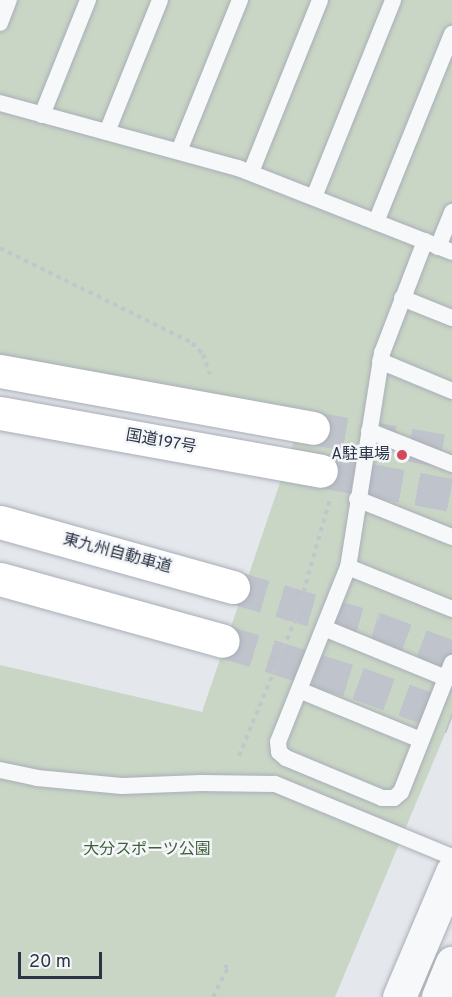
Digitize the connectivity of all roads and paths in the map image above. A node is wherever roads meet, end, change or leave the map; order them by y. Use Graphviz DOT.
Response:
graph roads {
  1 [pos="9,0"];
  2 [pos="88,0"];
  3 [pos="160,0"];
  4 [pos="240,0"];
  5 [pos="320,0"];
  6 [pos="393,0"];
  7 [pos="0,23"];
  8 [pos="452,34"];
  9 [pos="0,103"];
  10 [pos="42,115"];
  11 [pos="107,132"];
  12 [pos="179,151"];
  13 [pos="251,172"];
  14 [pos="314,197"];
  15 [pos="452,212"];
  16 [pos="376,222"];
  17 [pos="438,247"];
  18 [pos="0,248"];
  19 [pos="402,298"];
  20 [pos="452,318"];
  21 [pos="380,361"];
  22 [pos="0,371"];
  23 [pos="210,374"];
  24 [pos="452,391"];
  25 [pos="0,413"];
  26 [pos="313,428"];
  27 [pos="369,431"];
  28 [pos="452,464"];
  29 [pos="326,482"];
  30 [pos="357,499"];
  31 [pos="0,522"];
  32 [pos="452,537"];
  33 [pos="348,567"];
  34 [pos="0,579"];
  35 [pos="233,587"];
  36 [pos="452,609"];
  37 [pos="324,628"];
  38 [pos="223,641"];
  39 [pos="449,671"];
  40 [pos="299,690"];
  41 [pos="421,740"];
  42 [pos="239,756"];
  43 [pos="286,758"];
  44 [pos="0,770"];
  45 [pos="275,784"];
  46 [pos="452,857"];
  47 [pos="452,872"];
  48 [pos="221,963"];
  49 [pos="452,963"];
  50 [pos="213,997"];
  51 [pos="399,997"];
  52 [pos="438,997"];
  1 -- 7 [label="lane"];
  2 -- 10 [label="lane"];
  3 -- 11 [label="lane"];
  4 -- 12 [label="lane"];
  5 -- 13 [label="lane"];
  6 -- 14 [label="lane"];
  8 -- 16 [label="lane"];
  9 -- 10 [label="lane"];
  10 -- 11 [label="lane"];
  11 -- 12 [label="lane"];
  12 -- 13 [label="lane"];
  13 -- 14 [label="lane"];
  14 -- 16 [label="lane"];
  15 -- 17 [label="lane"];
  16 -- 17 [label="lane"];
  17 -- 19 [label="lane"];
  18 -- 23 [label="path"];
  19 -- 20 [label="lane"];
  19 -- 21 [label="lane"];
  21 -- 24 [label="lane"];
  21 -- 27 [label="lane"];
  22 -- 26 [label="highway"];
  25 -- 29 [label="highway, 国道197号"];
  27 -- 28 [label="lane"];
  27 -- 30 [label="lane"];
  29 -- 42 [label="path"];
  30 -- 32 [label="lane"];
  30 -- 33 [label="lane"];
  31 -- 35 [label="highway, 東九州自動車道"];
  33 -- 36 [label="lane"];
  33 -- 37 [label="lane"];
  34 -- 38 [label="highway"];
  37 -- 39 [label="lane"];
  37 -- 40 [label="lane"];
  39 -- 41 [label="lane"];
  40 -- 41 [label="lane"];
  40 -- 43 [label="lane"];
  41 -- 43 [label="lane"];
  43 -- 45 [label="lane"];
  44 -- 45 [label="lane"];
  45 -- 46 [label="lane"];
  47 -- 51 [label="street"];
  48 -- 50 [label="path"];
  49 -- 52 [label="street"];
}
